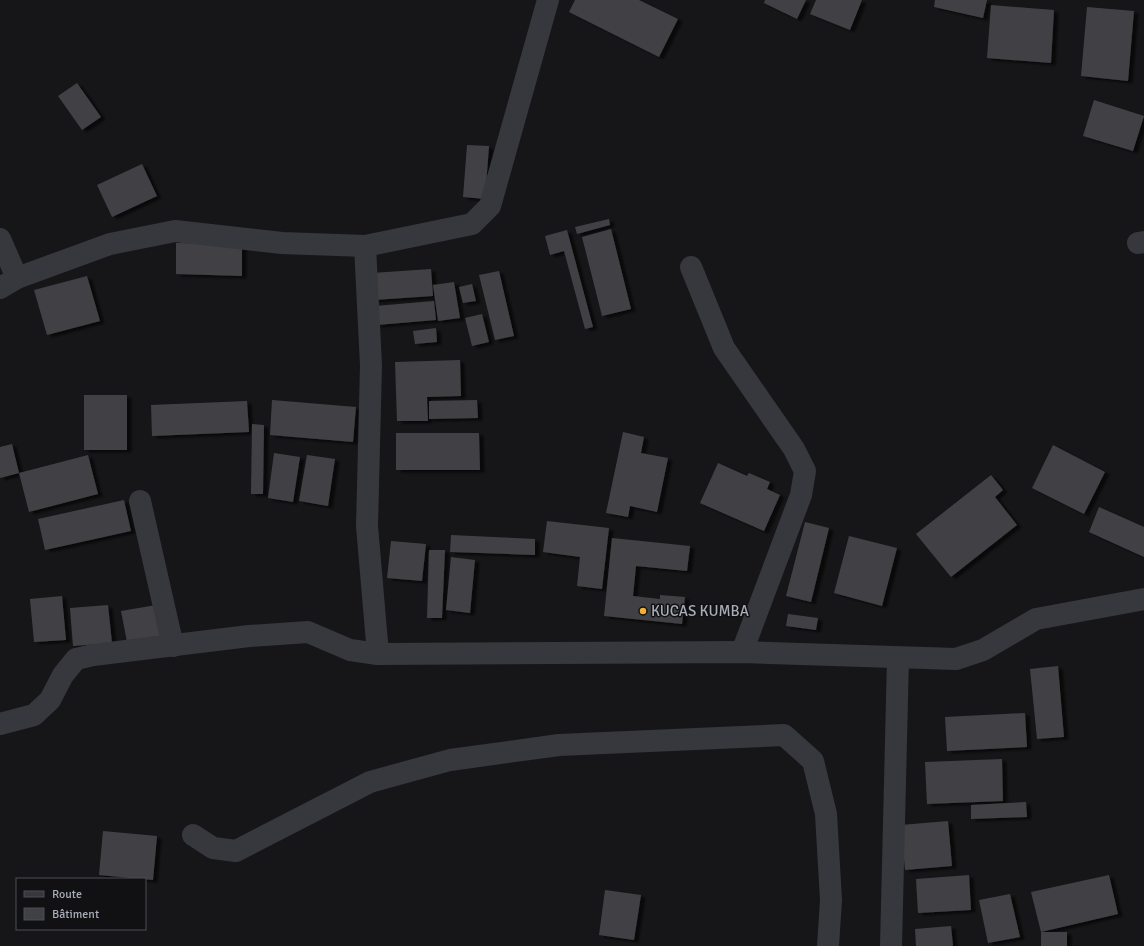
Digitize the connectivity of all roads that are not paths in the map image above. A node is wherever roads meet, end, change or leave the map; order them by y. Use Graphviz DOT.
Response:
graph roads {
  1 [pos="548,0"];
  2 [pos="0,239"];
  3 [pos="365,246"];
  4 [pos="691,268"];
  5 [pos="8,283"];
  6 [pos="140,501"];
  7 [pos="1144,599"];
  8 [pos="173,646"];
  9 [pos="742,652"];
  10 [pos="378,654"];
  11 [pos="898,658"];
  12 [pos="0,724"];
  13 [pos="193,834"];
  14 [pos="828,946"];
  15 [pos="891,946"];
  1 -- 3 [label="street"];
  2 -- 5 [label="street"];
  3 -- 5 [label="street"];
  3 -- 10 [label="street"];
  4 -- 9 [label="street"];
  6 -- 8 [label="street"];
  7 -- 11 [label="street"];
  8 -- 10 [label="street"];
  8 -- 12 [label="street"];
  9 -- 10 [label="street"];
  9 -- 11 [label="street"];
  11 -- 15 [label="street"];
  13 -- 14 [label="street"];
}
